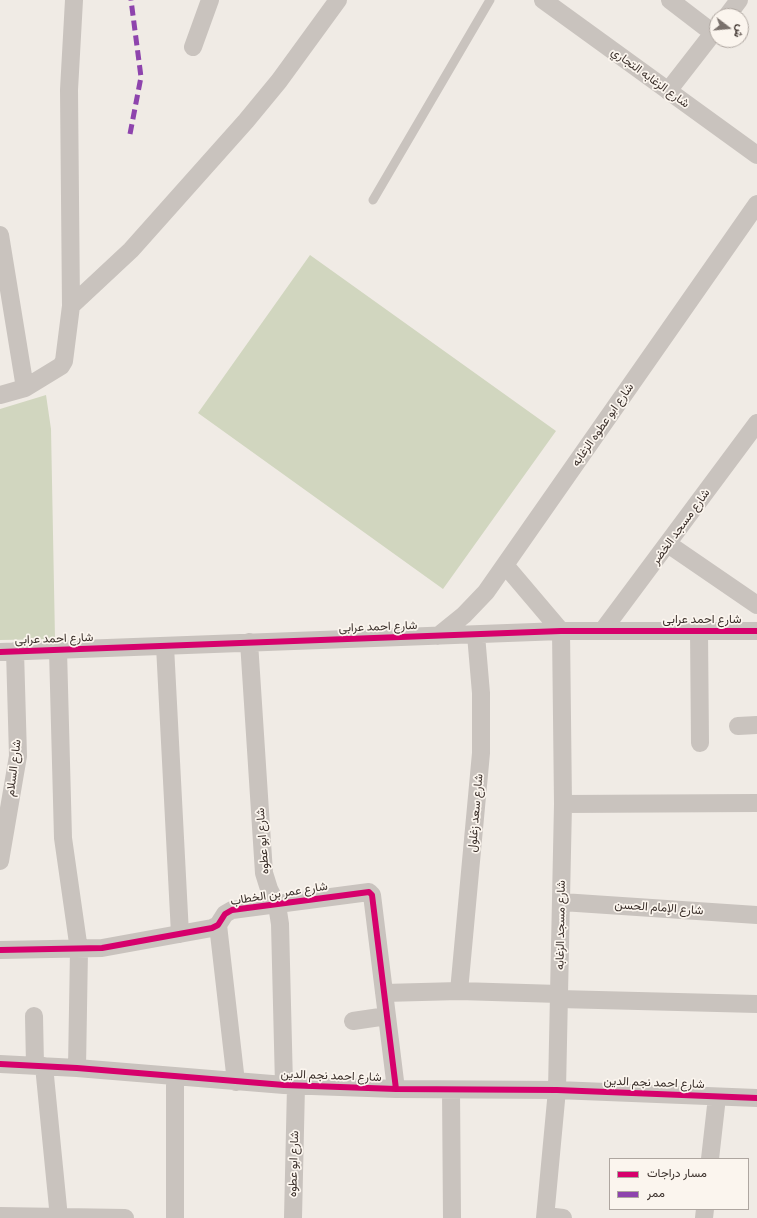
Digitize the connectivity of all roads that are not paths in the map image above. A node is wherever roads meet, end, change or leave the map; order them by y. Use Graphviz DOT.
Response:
graph roads {
  1 [pos="74,0"];
  2 [pos="210,0"];
  3 [pos="338,0"];
  4 [pos="490,0"];
  5 [pos="543,0"];
  6 [pos="670,0"];
  7 [pos="709,27"];
  8 [pos="709,39"];
  9 [pos="193,47"];
  10 [pos="668,92"];
  11 [pos="757,155"];
  12 [pos="373,200"];
  13 [pos="757,204"];
  14 [pos="0,235"];
  15 [pos="72,306"];
  16 [pos="25,388"];
  17 [pos="0,395"];
  18 [pos="757,423"];
  19 [pos="668,544"];
  20 [pos="505,565"];
  21 [pos="757,605"];
  22 [pos="603,630"];
  23 [pos="561,631"];
  24 [pos="699,631"];
  25 [pos="757,631"];
  26 [pos="476,635"];
  27 [pos="438,636"];
  28 [pos="249,642"];
  29 [pos="165,646"];
  30 [pos="58,650"];
  31 [pos="8,652"];
  32 [pos="757,725"];
  33 [pos="738,726"];
  34 [pos="700,743"];
  35 [pos="757,803"];
  36 [pos="563,804"];
  37 [pos="0,861"];
  38 [pos="562,902"];
  39 [pos="277,905"];
  40 [pos="757,915"];
  41 [pos="218,925"];
  42 [pos="180,934"];
  43 [pos="0,950"];
  44 [pos="79,950"];
  45 [pos="459,991"];
  46 [pos="384,993"];
  47 [pos="559,996"];
  48 [pos="757,1004"];
  49 [pos="34,1016"];
  50 [pos="387,1016"];
  51 [pos="353,1021"];
  52 [pos="0,1064"];
  53 [pos="40,1066"];
  54 [pos="77,1068"];
  55 [pos="175,1077"];
  56 [pos="236,1082"];
  57 [pos="290,1085"];
  58 [pos="396,1089"];
  59 [pos="451,1090"];
  60 [pos="557,1090"];
  61 [pos="717,1097"];
  62 [pos="757,1098"];
  63 [pos="710,1158"];
  64 [pos="0,1216"];
  65 [pos="58,1217"];
  66 [pos="551,1217"];
  67 [pos="125,1218"];
  68 [pos="174,1218"];
  69 [pos="293,1218"];
  70 [pos="452,1218"];
  1 -- 15 [label="street"];
  2 -- 9 [label="street"];
  3 -- 15 [label="street"];
  4 -- 12 [label="lane"];
  5 -- 10 [label="street, شارع الزغابه التجاري"];
  6 -- 7 [label="street"];
  8 -- 10 [label="street"];
  10 -- 11 [label="street, شارع الزغابه التجاري"];
  13 -- 20 [label="street, شارع ابو عطوه الزغابه"];
  14 -- 16 [label="street"];
  15 -- 16 [label="street"];
  16 -- 17 [label="street"];
  18 -- 19 [label="street, شارع مسجد الخضر"];
  19 -- 21 [label="street"];
  19 -- 22 [label="street, شارع مسجد الخضر"];
  20 -- 23 [label="street"];
  20 -- 27 [label="street, شارع ابو عطوه الزغابه"];
  22 -- 23 [label="street, شارع احمد عرابى"];
  22 -- 24 [label="street, شارع احمد عرابى"];
  23 -- 26 [label="street, شارع احمد عرابى"];
  23 -- 36 [label="street, شارع مسجد الزغابه"];
  24 -- 25 [label="street, شارع احمد عرابى"];
  24 -- 34 [label="street"];
  26 -- 27 [label="street, شارع احمد عرابى"];
  26 -- 45 [label="street, شارع سعد زغلول"];
  27 -- 28 [label="street, شارع احمد عرابى"];
  28 -- 29 [label="street, شارع احمد عرابى"];
  28 -- 39 [label="street, شارع ابو عطوه"];
  29 -- 30 [label="street, شارع احمد عرابى"];
  29 -- 42 [label="street"];
  30 -- 31 [label="street, شارع احمد عرابى"];
  30 -- 44 [label="street"];
  31 -- 37 [label="street, شارع السلام"];
  32 -- 33 [label="street"];
  35 -- 36 [label="street"];
  36 -- 38 [label="street, شارع مسجد الزغابه"];
  38 -- 40 [label="street, شارع الإمام الحسن"];
  38 -- 47 [label="street, شارع مسجد الزغابه"];
  39 -- 41 [label="street, شارع عمر بن الخطاب"];
  39 -- 46 [label="street, شارع عمر بن الخطاب"];
  39 -- 57 [label="street, شارع ابو عطوه"];
  41 -- 42 [label="street, شارع عمر بن الخطاب"];
  41 -- 56 [label="street"];
  42 -- 44 [label="street, شارع عمر بن الخطاب"];
  43 -- 44 [label="street, شارع عمر بن الخطاب"];
  44 -- 54 [label="street"];
  45 -- 46 [label="street"];
  45 -- 47 [label="street"];
  46 -- 50 [label="street, شارع عمر بن الخطاب"];
  47 -- 48 [label="street"];
  47 -- 60 [label="street, شارع مسجد الزغابه"];
  49 -- 53 [label="street"];
  50 -- 51 [label="street"];
  50 -- 58 [label="street, شارع عمر بن الخطاب"];
  52 -- 53 [label="street, شارع احمد نجم الدين"];
  53 -- 54 [label="street, شارع احمد نجم الدين"];
  53 -- 65 [label="street"];
  54 -- 55 [label="street, شارع احمد نجم الدين"];
  55 -- 56 [label="street, شارع احمد نجم الدين"];
  55 -- 68 [label="street"];
  56 -- 57 [label="street, شارع احمد نجم الدين"];
  57 -- 58 [label="street, شارع احمد نجم الدين"];
  57 -- 69 [label="street, شارع ابو عطوه"];
  58 -- 59 [label="street, شارع احمد نجم الدين"];
  59 -- 60 [label="street, شارع احمد نجم الدين"];
  59 -- 70 [label="street"];
  60 -- 61 [label="street, شارع احمد نجم الدين"];
  60 -- 66 [label="street, شارع مسجد الزغابه"];
  61 -- 62 [label="street, شارع احمد نجم الدين"];
  61 -- 63 [label="street"];
  64 -- 65 [label="street"];
  65 -- 67 [label="street"];
}
